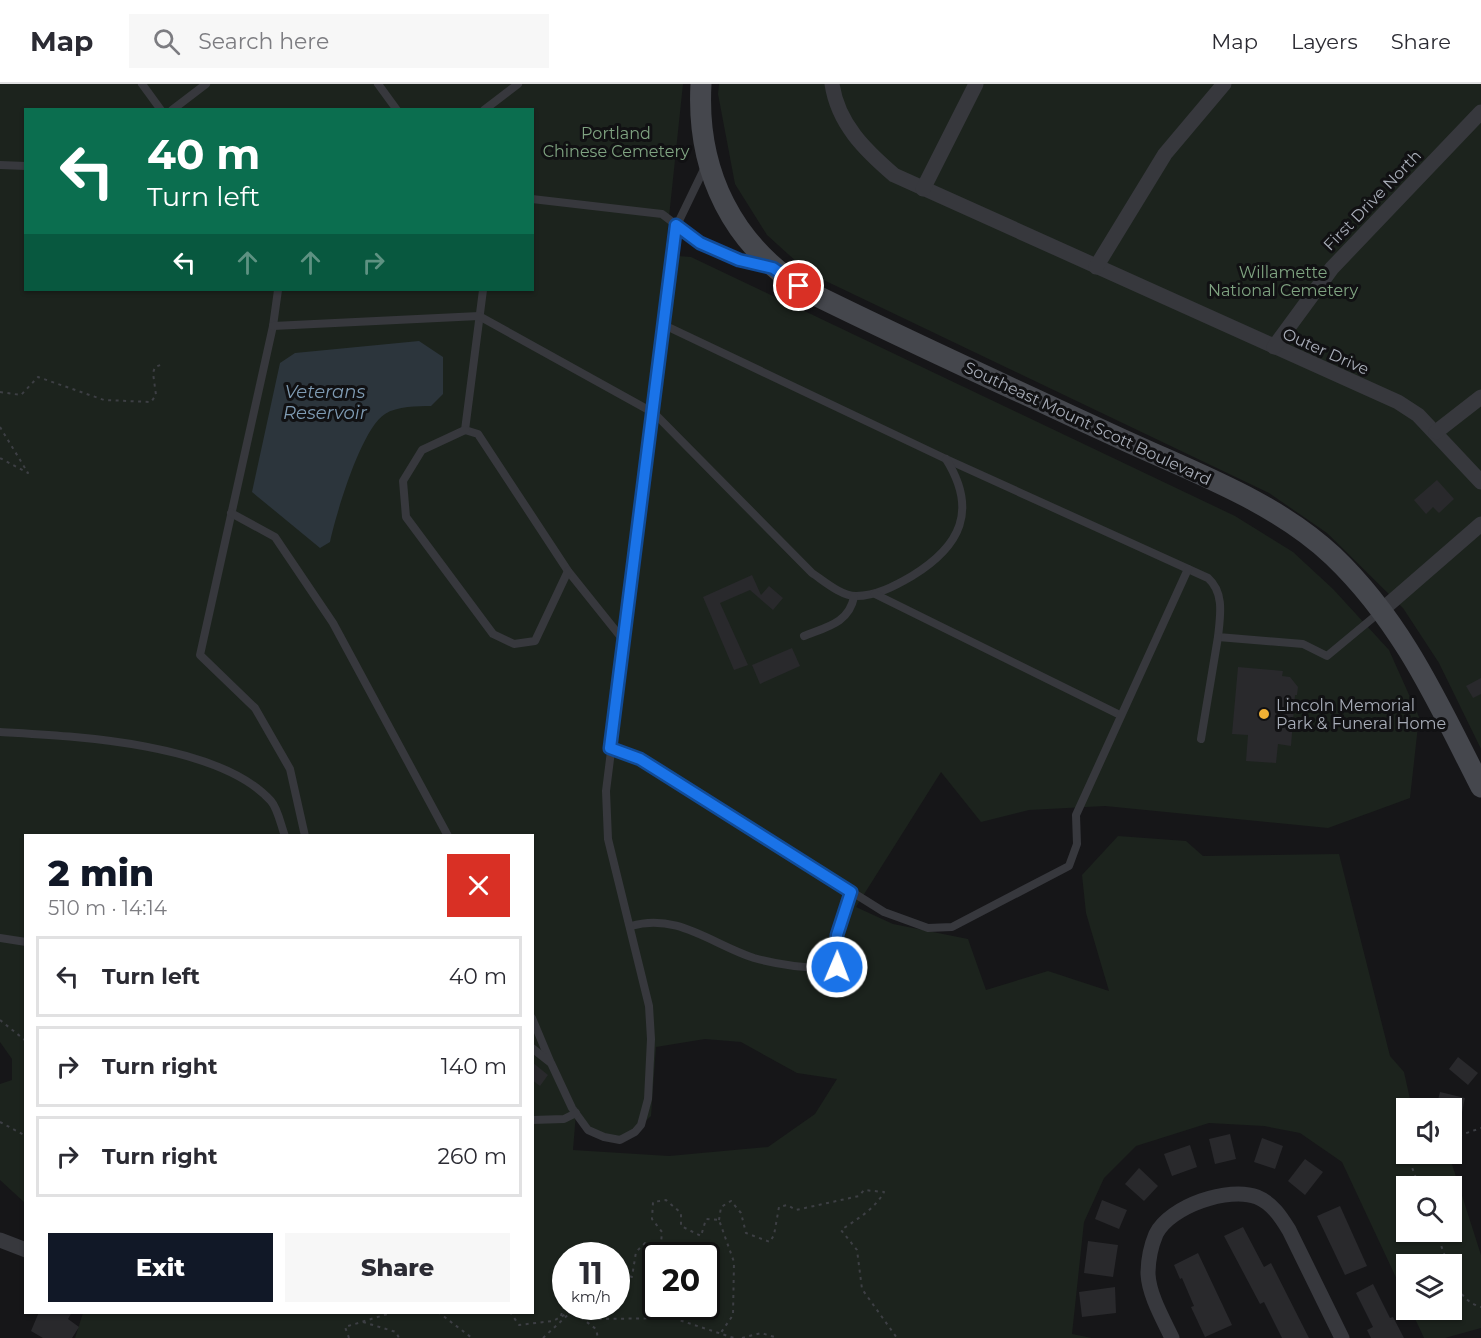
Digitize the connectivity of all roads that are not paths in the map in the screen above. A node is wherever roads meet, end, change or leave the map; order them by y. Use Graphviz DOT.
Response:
graph roads {
  1 [pos="142,84"];
  2 [pos="206,84"];
  3 [pos="378,84"];
  4 [pos="518,84"];
  5 [pos="701,84"];
  6 [pos="832,84"];
  7 [pos="976,84"];
  8 [pos="1224,84"];
  9 [pos="160,108"];
  10 [pos="175,108"];
  11 [pos="396,108"];
  12 [pos="487,108"];
  13 [pos="1481,112"];
  14 [pos="707,164"];
  15 [pos="0,165"];
  16 [pos="24,166"];
  17 [pos="924,189"];
  18 [pos="534,200"];
  19 [pos="676,225"];
  20 [pos="1096,267"];
  21 [pos="773,268"];
  22 [pos="278,291"];
  23 [pos="483,291"];
  24 [pos="479,316"];
  25 [pos="664,324"];
  26 [pos="273,326"];
  27 [pos="1274,347"];
  28 [pos="1481,397"];
  29 [pos="654,413"];
  30 [pos="465,430"];
  31 [pos="1436,432"];
  32 [pos="946,459"];
  33 [pos="1481,482"];
  34 [pos="231,513"];
  35 [pos="1481,524"];
  36 [pos="1188,569"];
  37 [pos="568,571"];
  38 [pos="875,594"];
  39 [pos="854,597"];
  40 [pos="1382,610"];
  41 [pos="804,636"];
  42 [pos="1218,637"];
  43 [pos="624,640"];
  44 [pos="1120,715"];
  45 [pos="0,732"];
  46 [pos="1201,739"];
  47 [pos="610,748"];
  48 [pos="1481,787"];
  49 [pos="284,834"];
  50 [pos="305,834"];
  51 [pos="447,834"];
  52 [pos="851,892"];
  53 [pos="631,926"];
  54 [pos="0,938"];
  55 [pos="24,942"];
  56 [pos="534,1023"];
  57 [pos="534,1050"];
  58 [pos="551,1063"];
  59 [pos="576,1113"];
  60 [pos="534,1120"];
  61 [pos="0,1240"];
  62 [pos="24,1249"];
  63 [pos="1172,1338"];
  64 [pos="1342,1338"];
  1 -- 9 [label="lane"];
  2 -- 10 [label="lane"];
  3 -- 11 [label="lane"];
  4 -- 12 [label="lane"];
  5 -- 14 [label="main road, Southeast Mount Scott Boulevard"];
  6 -- 17 [label="street, Outer Drive"];
  7 -- 17 [label="street"];
  8 -- 20 [label="street"];
  13 -- 27 [label="street, First Drive North"];
  14 -- 19 [label="lane"];
  14 -- 21 [label="main road, Southeast Mount Scott Boulevard"];
  15 -- 16 [label="lane"];
  17 -- 20 [label="street, Outer Drive"];
  18 -- 19 [label="lane"];
  19 -- 21 [label="lane"];
  19 -- 25 [label="lane"];
  20 -- 27 [label="street, Outer Drive"];
  21 -- 40 [label="main road, Southeast Mount Scott Boulevard"];
  22 -- 26 [label="lane"];
  23 -- 24 [label="lane"];
  24 -- 26 [label="lane"];
  24 -- 29 [label="lane"];
  24 -- 30 [label="lane"];
  25 -- 29 [label="lane"];
  25 -- 32 [label="lane"];
  26 -- 34 [label="lane"];
  27 -- 31 [label="street, Outer Drive"];
  28 -- 31 [label="street"];
  29 -- 39 [label="lane"];
  29 -- 43 [label="lane"];
  30 -- 37 [label="lane"];
  30 -- 37 [label="lane"];
  31 -- 33 [label="street, Outer Drive"];
  32 -- 36 [label="lane"];
  32 -- 38 [label="lane"];
  34 -- 50 [label="lane"];
  34 -- 51 [label="lane"];
  35 -- 40 [label="street"];
  36 -- 42 [label="lane"];
  36 -- 44 [label="lane"];
  37 -- 43 [label="lane"];
  38 -- 39 [label="lane"];
  38 -- 44 [label="lane"];
  39 -- 41 [label="lane"];
  40 -- 42 [label="lane"];
  40 -- 48 [label="main road, Southeast Mount Scott Boulevard"];
  42 -- 46 [label="lane"];
  43 -- 47 [label="lane"];
  44 -- 52 [label="lane"];
  45 -- 49 [label="lane"];
  47 -- 52 [label="lane"];
  47 -- 53 [label="lane"];
  52 -- 53 [label="lane"];
  53 -- 59 [label="lane"];
  54 -- 55 [label="lane"];
  56 -- 58 [label="lane"];
  57 -- 58 [label="lane"];
  58 -- 59 [label="lane"];
  59 -- 60 [label="lane"];
  61 -- 62 [label="street"];
  63 -- 64 [label="street"];
}
